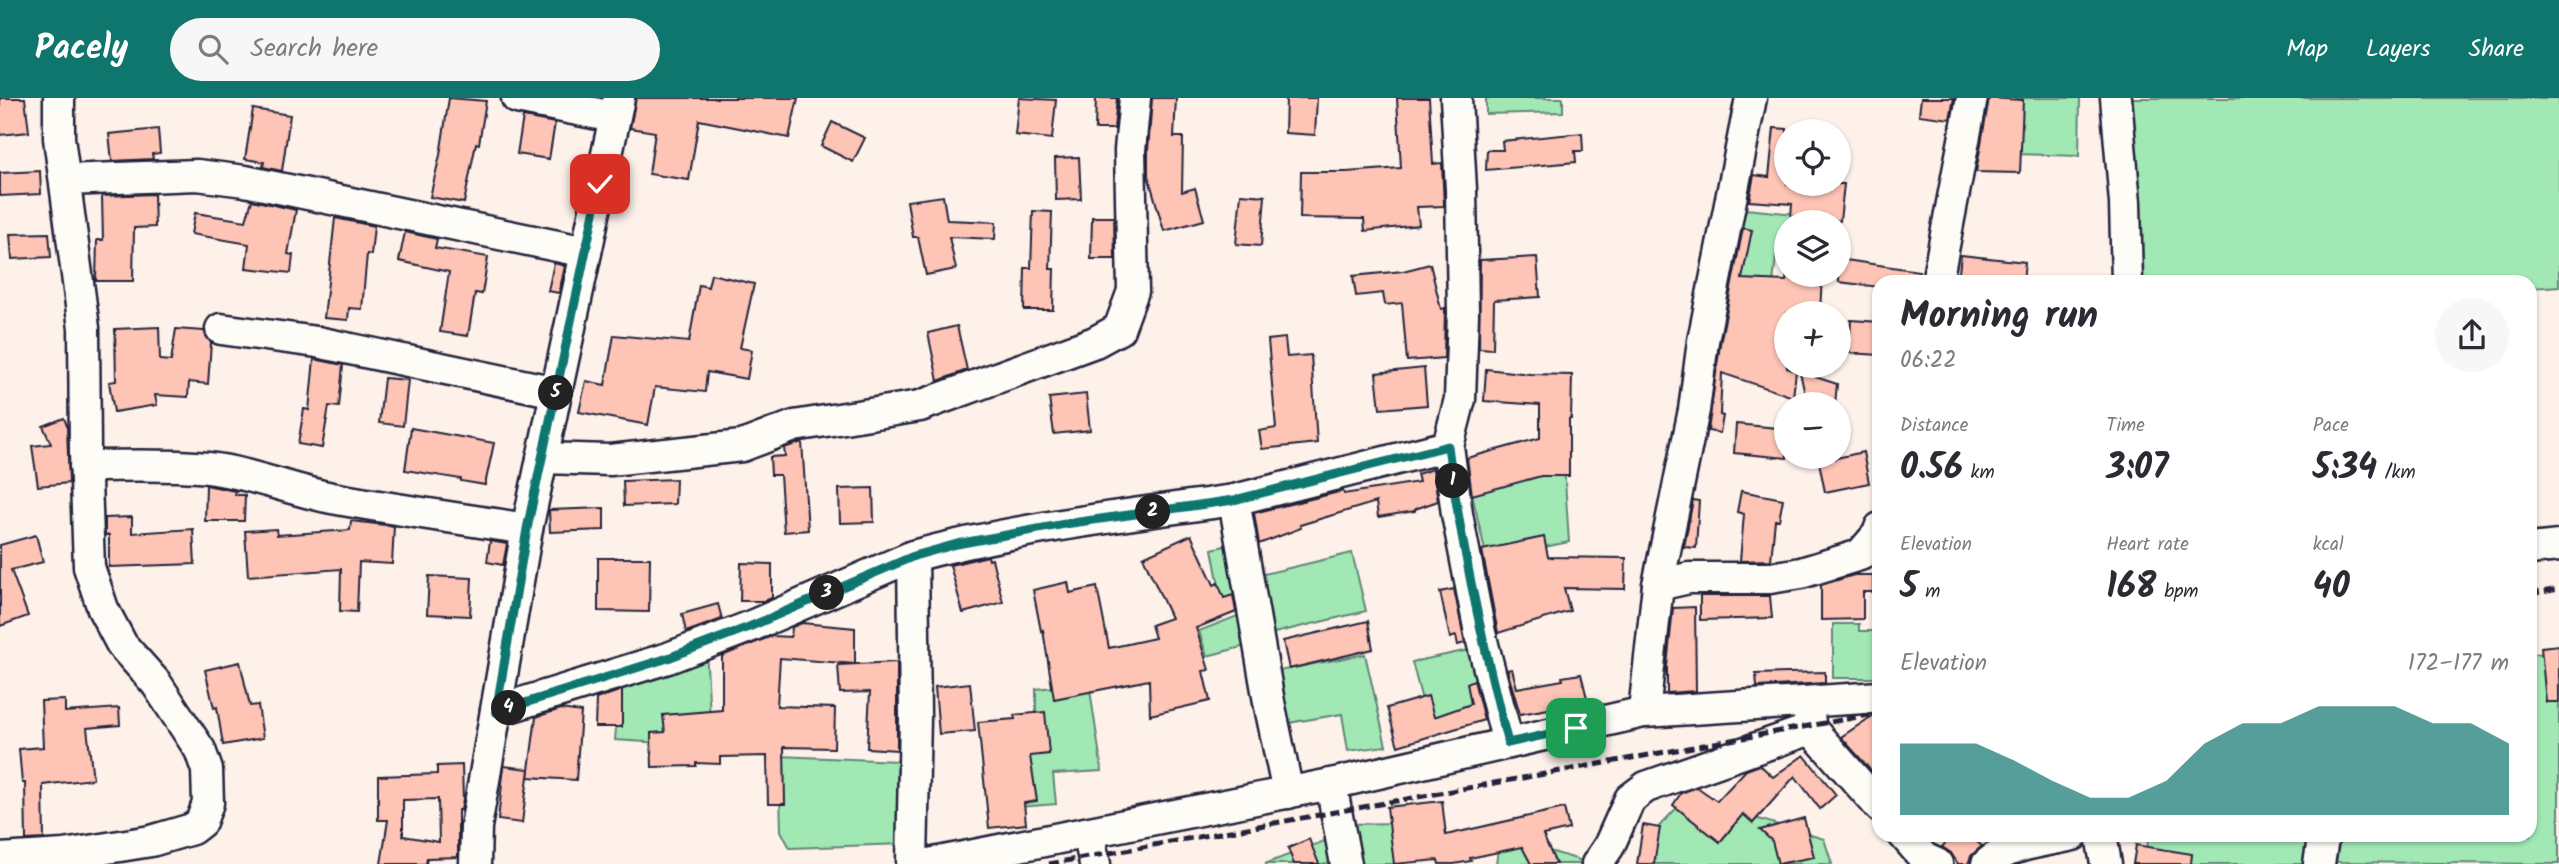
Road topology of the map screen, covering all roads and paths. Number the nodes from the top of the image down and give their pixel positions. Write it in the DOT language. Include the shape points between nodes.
graph roads {
  1 [pos="59,98"];
  2 [pos="517,98"];
  3 [pos="1135,98"];
  4 [pos="1456,98"];
  5 [pos="1751,98"];
  6 [pos="1972,98"];
  7 [pos="2116,98"];
  8 [pos="616,108"];
  9 [pos="65,180"];
  10 [pos="586,252"];
  11 [pos="1938,275"];
  12 [pos="2127,275"];
  13 [pos="221,329"];
  14 [pos="556,392"];
  15 [pos="1448,446"];
  16 [pos="542,458"];
  17 [pos="85,466"];
  18 [pos="1234,500"];
  19 [pos="527,529"];
  20 [pos="1872,541"];
  21 [pos="2559,546"];
  22 [pos="2537,548"];
  23 [pos="914,556"];
  24 [pos="1658,585"];
  25 [pos="1872,699"];
  26 [pos="496,712"];
  27 [pos="1644,712"];
  28 [pos="1809,715"];
  29 [pos="1508,743"];
  30 [pos="1331,784"];
  31 [pos="1288,793"];
  32 [pos="1872,797"];
  33 [pos="1088,833"];
  34 [pos="1910,842"];
  35 [pos="2034,842"];
  36 [pos="2102,842"];
  37 [pos="2323,842"];
  38 [pos="0,859"];
  39 [pos="475,864"];
  40 [pos="912,864"];
  41 [pos="929,864"];
  42 [pos="1095,864"];
  43 [pos="1346,864"];
  44 [pos="1597,864"];
  45 [pos="1937,864"];
  46 [pos="1987,864"];
  47 [pos="2106,864"];
  48 [pos="2319,864"];
  1 -- 9 [label="street"];
  2 -- 8 [label="street"];
  3 -- 16 [label="street" via="1130,150 1133,291 1119,329 920,406 794,426 742,446 610,460"];
  4 -- 15 [label="street" via="1464,313 1460,399"];
  5 -- 24 [label="street"];
  6 -- 11 [label="street"];
  7 -- 12 [label="street"];
  8 -- 10 [label="street"];
  9 -- 10 [label="street" via="197,176 245,181"];
  9 -- 17 [label="street" via="84,328"];
  10 -- 14 [label="street"];
  13 -- 14 [label="street" via="317,342"];
  14 -- 16 [label="street"];
  15 -- 18 [label="street"];
  15 -- 29 [label="street" via="1480,634"];
  16 -- 19 [label="street"];
  17 -- 19 [label="street" via="210,468 331,498"];
  17 -- 38 [label="street" via="89,567 103,609 122,645 156,683 200,750 207,770 208,803 201,822 192,829 151,841 64,855"];
  18 -- 23 [label="street" via="1065,524"];
  18 -- 31 [label="street"];
  19 -- 26 [label="street"];
  20 -- 24 [label="street" via="1860,555 1801,573 1770,578 1689,578"];
  21 -- 22 [label="street"];
  23 -- 26 [label="street" via="668,658"];
  23 -- 40 [label="street"];
  24 -- 27 [label="street"];
  25 -- 28 [label="street"];
  26 -- 39 [label="street" via="476,827"];
  27 -- 28 [label="street"];
  27 -- 29 [label="street"];
  28 -- 32 [label="street"];
  28 -- 44 [label="street" via="1646,787 1630,799"];
  29 -- 30 [label="street"];
  30 -- 31 [label="street"];
  30 -- 43 [label="street"];
  31 -- 33 [label="street"];
  33 -- 41 [label="street"];
  33 -- 42 [label="street"];
  34 -- 45 [label="street" via="1924,858"];
  35 -- 46 [label="street"];
  36 -- 47 [label="street"];
  37 -- 48 [label="street"];
}
